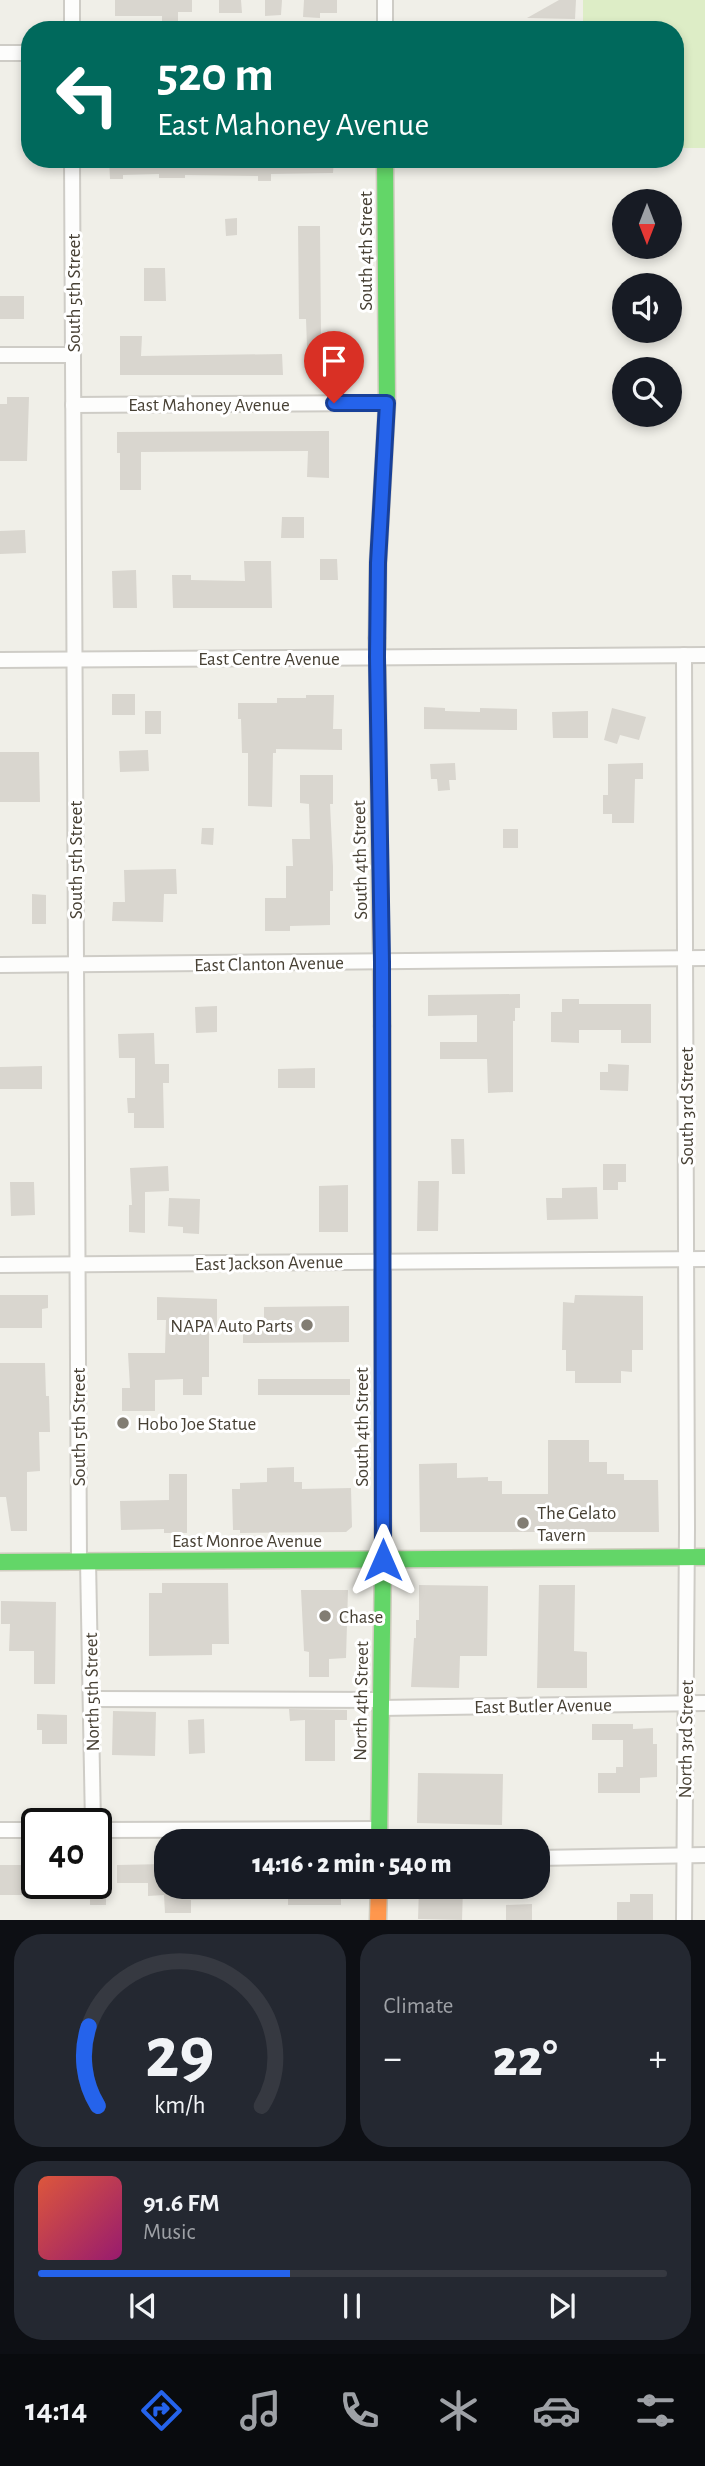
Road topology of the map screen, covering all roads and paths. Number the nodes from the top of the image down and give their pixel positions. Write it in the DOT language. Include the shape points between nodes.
graph roads {
  1 [pos="72,0"];
  2 [pos="385,0"];
  3 [pos="72,21"];
  4 [pos="385,21"];
  5 [pos="0,53"];
  6 [pos="21,53"];
  7 [pos="72,168"];
  8 [pos="385,168"];
  9 [pos="0,355"];
  10 [pos="73,355"];
  11 [pos="387,403"];
  12 [pos="73,405"];
  13 [pos="705,654"];
  14 [pos="684,655"];
  15 [pos="377,657"];
  16 [pos="0,660"];
  17 [pos="74,660"];
  18 [pos="685,958"];
  19 [pos="705,958"];
  20 [pos="382,962"];
  21 [pos="0,965"];
  22 [pos="75,965"];
  23 [pos="686,1259"];
  24 [pos="705,1259"];
  25 [pos="381,1261"];
  26 [pos="0,1265"];
  27 [pos="78,1265"];
  28 [pos="687,1558"];
  29 [pos="705,1558"];
  30 [pos="383,1560"];
  31 [pos="84,1561"];
  32 [pos="0,1562"];
  33 [pos="92,1699"];
  34 [pos="686,1703"];
  35 [pos="705,1703"];
  36 [pos="380,1704"];
  37 [pos="93,1808"];
  38 [pos="379,1829"];
  39 [pos="0,1830"];
  40 [pos="21,1830"];
  41 [pos="112,1830"];
  42 [pos="154,1831"];
  43 [pos="684,1855"];
  44 [pos="705,1855"];
  45 [pos="550,1857"];
  46 [pos="379,1899"];
  47 [pos="378,1920"];
  48 [pos="684,1920"];
  1 -- 3 [label="street"];
  2 -- 4 [label="street"];
  5 -- 6 [label="street"];
  7 -- 10 [label="street, South 5th Street"];
  8 -- 11 [label="street, South 4th Street"];
  9 -- 10 [label="street"];
  10 -- 12 [label="street, South 5th Street"];
  11 -- 12 [label="street, East Mahoney Avenue"];
  11 -- 15 [label="street, South 4th Street"];
  12 -- 17 [label="street, South 5th Street"];
  13 -- 14 [label="street, East Centre Avenue"];
  14 -- 15 [label="street, East Centre Avenue"];
  14 -- 18 [label="street, South 3rd Street"];
  15 -- 17 [label="street, East Centre Avenue"];
  15 -- 20 [label="street, South 4th Street"];
  16 -- 17 [label="street, East Centre Avenue"];
  17 -- 22 [label="street, South 5th Street"];
  18 -- 19 [label="street, East Clanton Avenue"];
  18 -- 20 [label="street, East Clanton Avenue"];
  18 -- 23 [label="street, South 3rd Street"];
  20 -- 22 [label="street, East Clanton Avenue"];
  20 -- 25 [label="street, South 4th Street"];
  21 -- 22 [label="street, East Clanton Avenue"];
  22 -- 27 [label="street, South 5th Street"];
  23 -- 24 [label="street, East Jackson Avenue"];
  23 -- 25 [label="street, East Jackson Avenue"];
  23 -- 28 [label="street, South 3rd Street"];
  25 -- 27 [label="street, East Jackson Avenue"];
  25 -- 30 [label="street, South 4th Street"];
  26 -- 27 [label="street, East Jackson Avenue"];
  27 -- 31 [label="street, South 5th Street"];
  28 -- 29 [label="street, East Monroe Avenue"];
  28 -- 30 [label="street, East Monroe Avenue"];
  28 -- 34 [label="street, North 3rd Street"];
  30 -- 31 [label="street, East Monroe Avenue"];
  30 -- 36 [label="street, North 4th Street"];
  31 -- 32 [label="street, East Monroe Avenue"];
  31 -- 33 [label="street, North 5th Street"];
  33 -- 36 [label="street, East Butler Avenue"];
  33 -- 37 [label="street, North 5th Street"];
  34 -- 35 [label="street, East Butler Avenue"];
  34 -- 36 [label="street, East Butler Avenue"];
  34 -- 43 [label="street, North 3rd Street"];
  36 -- 38 [label="street, North 4th Street"];
  39 -- 40 [label="street"];
  41 -- 42 [label="street"];
  43 -- 44 [label="street"];
  43 -- 45 [label="street"];
  43 -- 48 [label="street, North 3rd Street"];
  46 -- 47 [label="street"];
}
